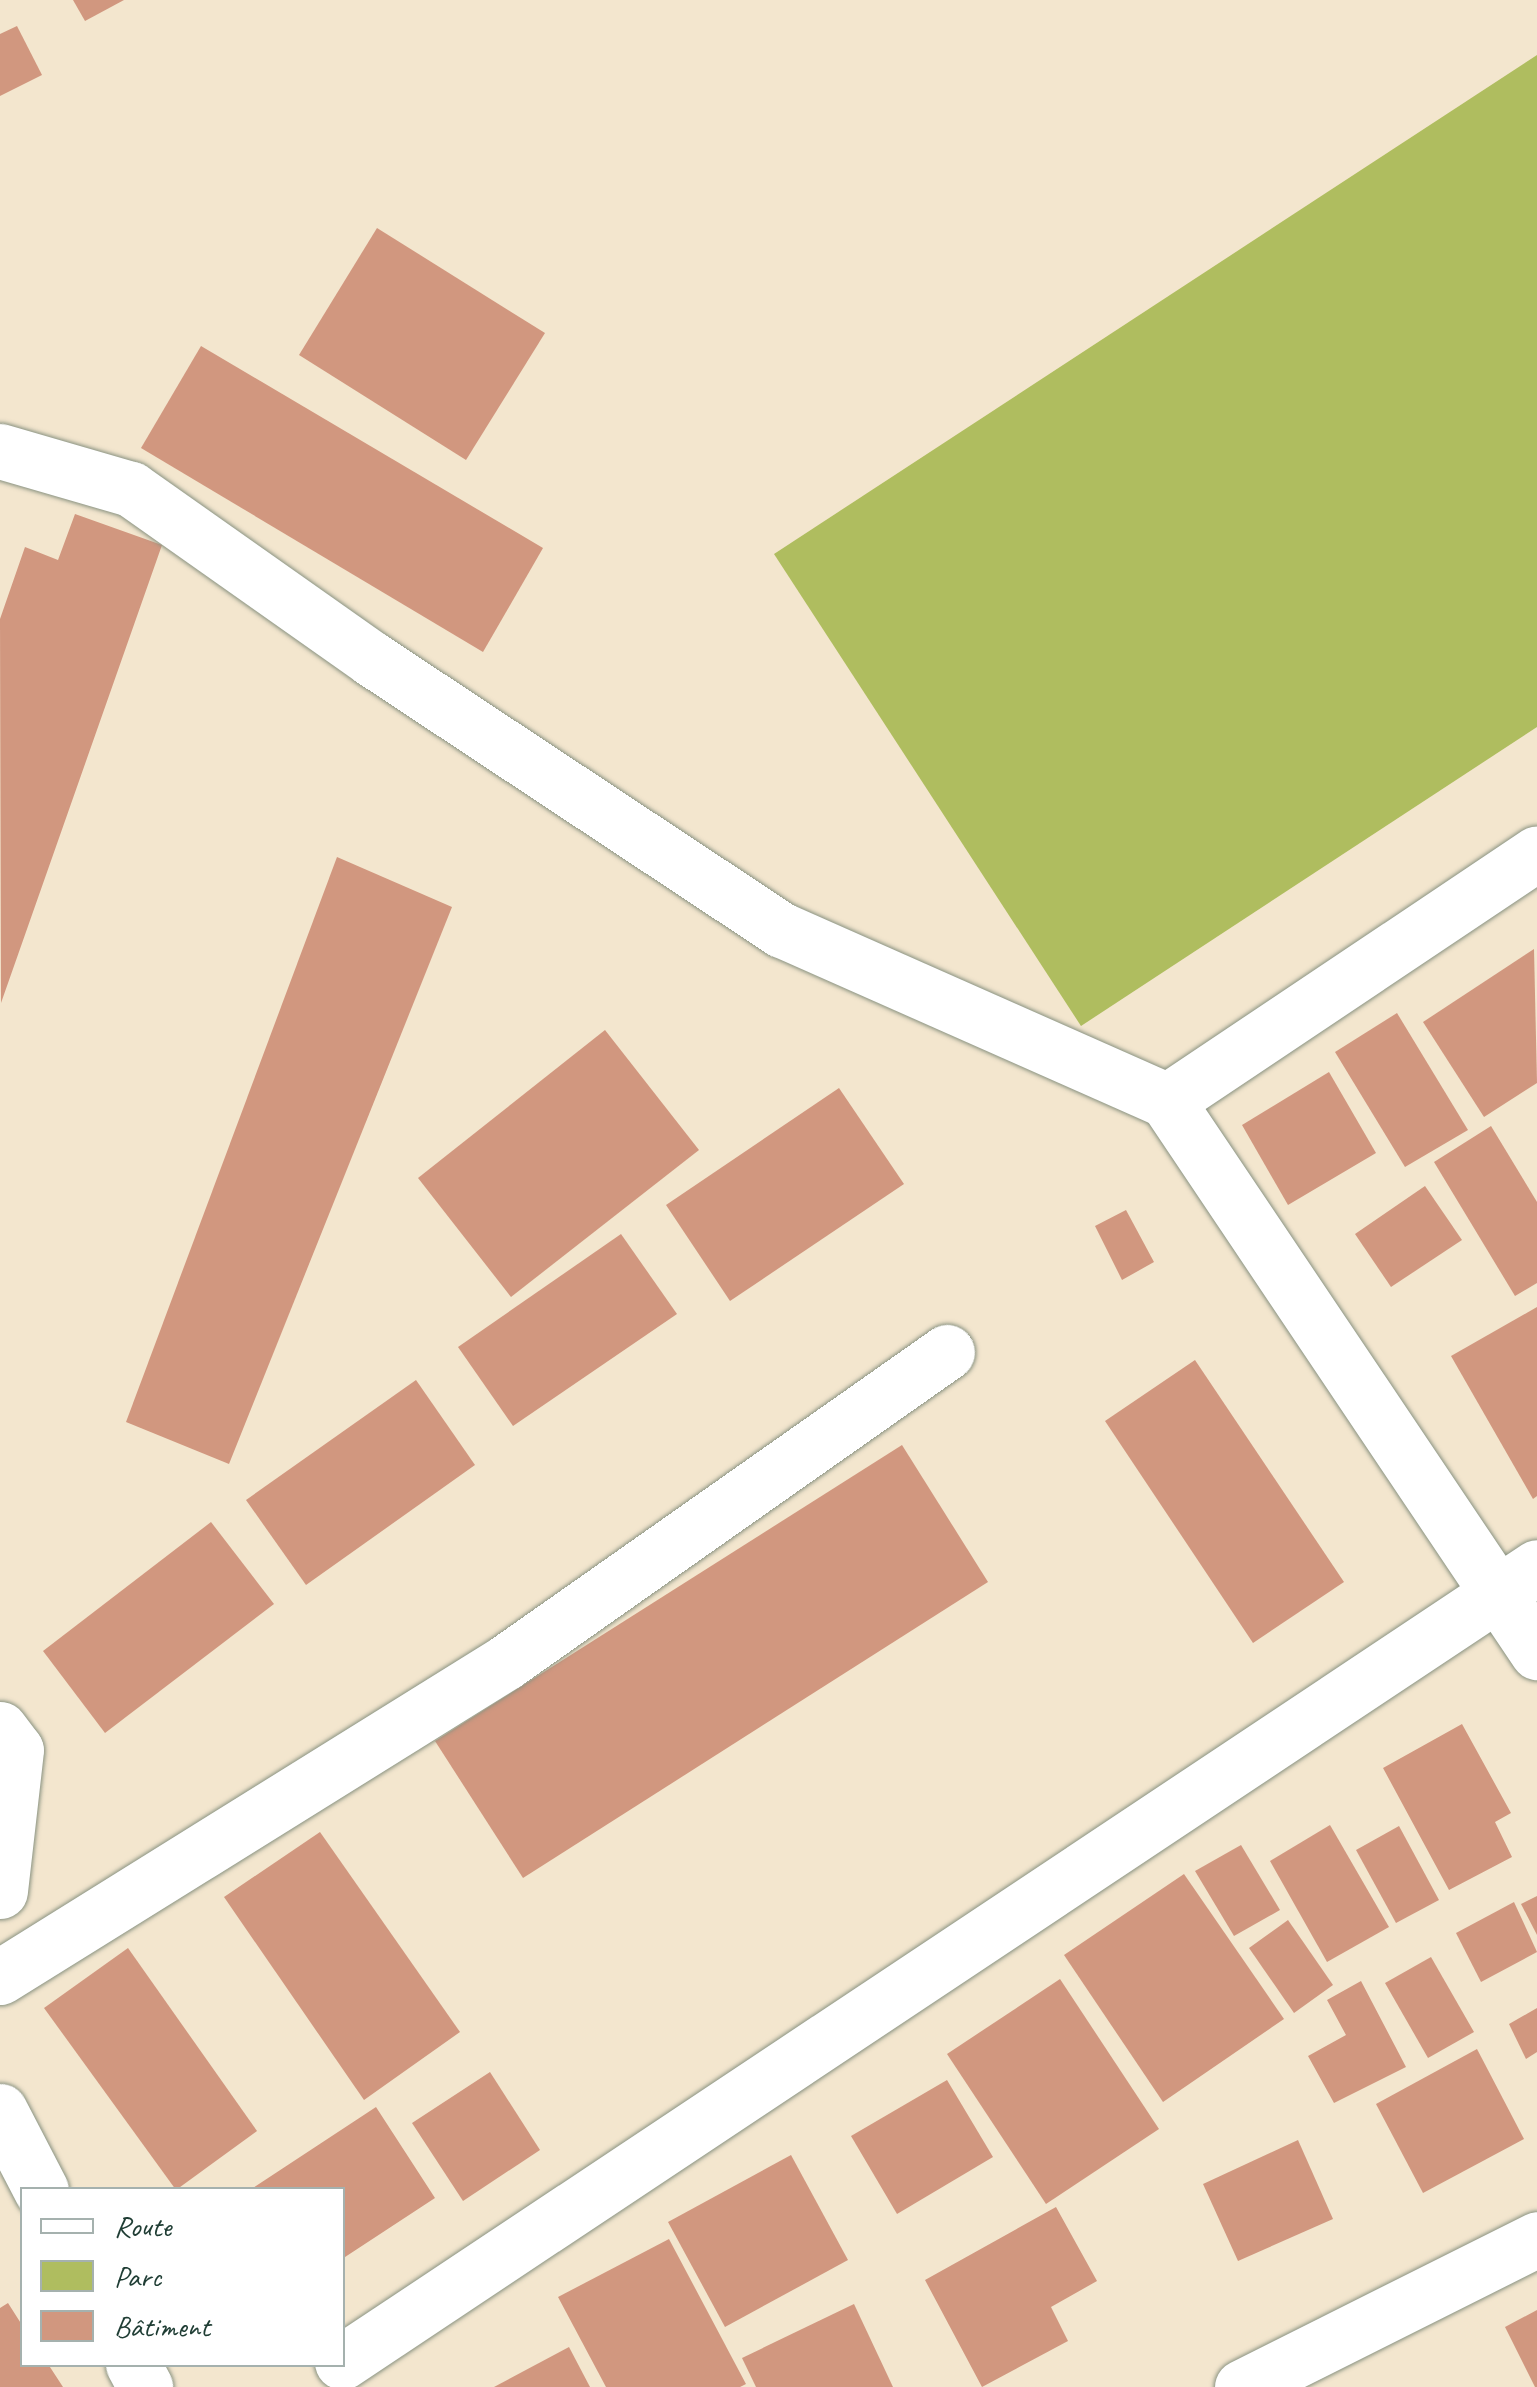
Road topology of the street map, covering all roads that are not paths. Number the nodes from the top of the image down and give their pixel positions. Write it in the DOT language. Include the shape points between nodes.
graph roads {
  1 [pos="0,451"];
  2 [pos="1537,853"];
  3 [pos="1167,1101"];
  4 [pos="947,1352"];
  5 [pos="1517,1580"];
  6 [pos="1537,1652"];
  7 [pos="0,1729"];
  8 [pos="0,1891"];
  9 [pos="0,1976"];
  10 [pos="0,2111"];
  11 [pos="39,2187"];
  12 [pos="1537,2238"];
  13 [pos="345,2360"];
  14 [pos="335,2367"];
  15 [pos="305,2387"];
  16 [pos="1242,2387"];
  1 -- 3 [label="street" via="131,490 372,660 782,930"];
  2 -- 3 [label="street"];
  3 -- 5 [label="street"];
  4 -- 9 [label="street" via="506,1662"];
  5 -- 6 [label="street"];
  5 -- 13 [label="street"];
  7 -- 8 [label="street" via="16,1750"];
  10 -- 11 [label="street"];
  12 -- 16 [label="street"];
  14 -- 15 [label="street"];
}
